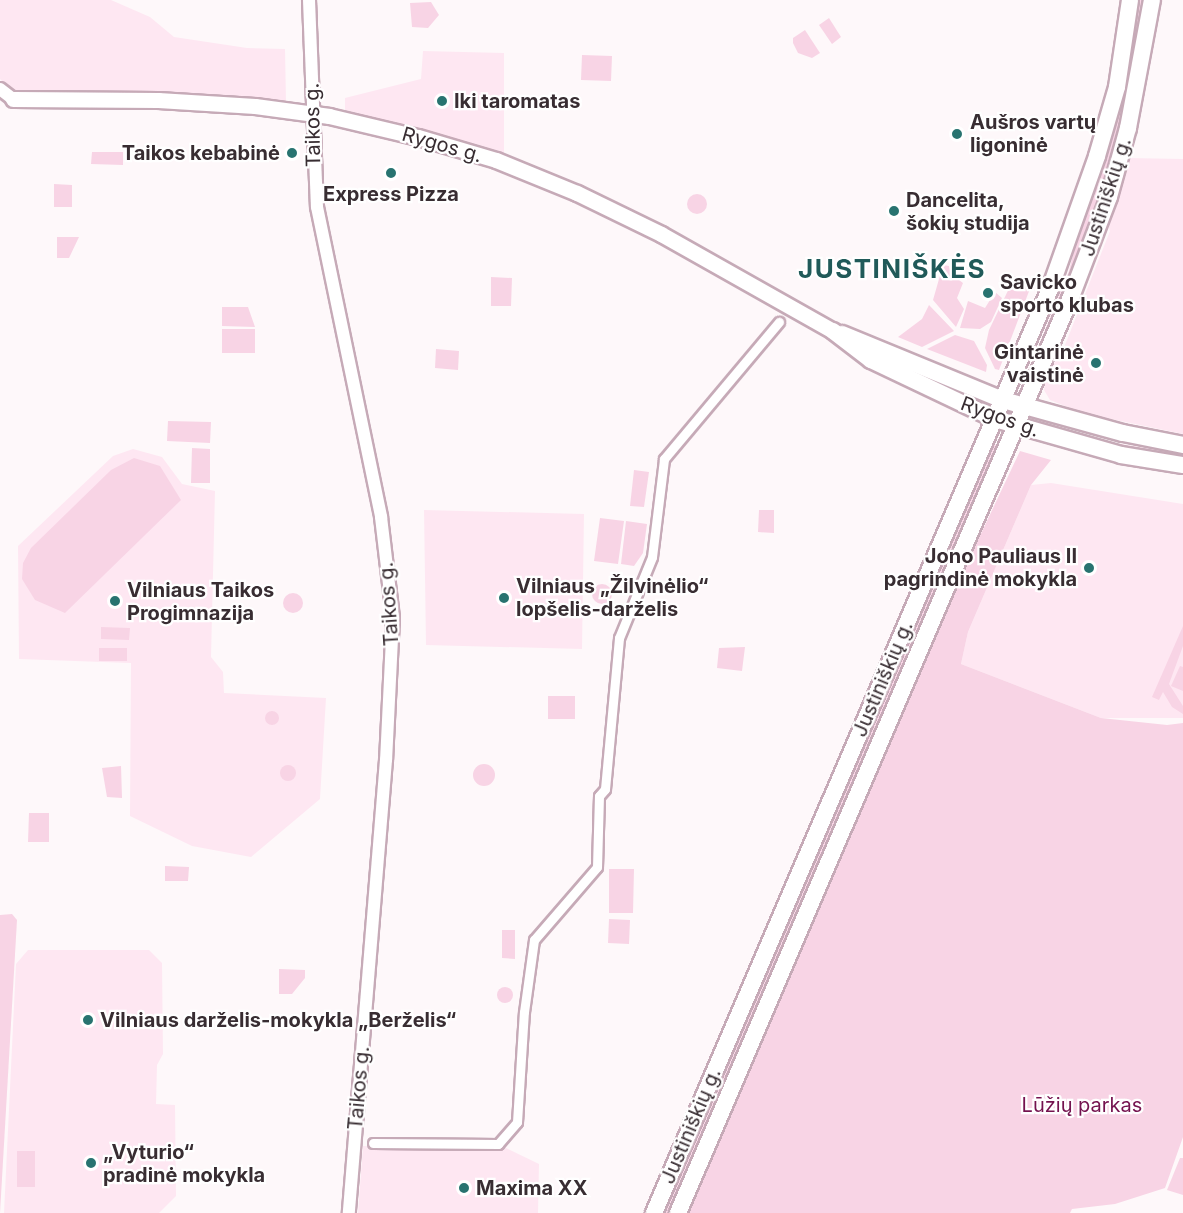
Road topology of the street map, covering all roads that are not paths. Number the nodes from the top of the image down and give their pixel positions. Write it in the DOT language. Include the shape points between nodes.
graph roads {
  1 [pos="309,0"];
  2 [pos="1130,0"];
  3 [pos="1152,0"];
  4 [pos="0,89"];
  5 [pos="13,99"];
  6 [pos="313,114"];
  7 [pos="779,322"];
  8 [pos="833,331"];
  9 [pos="1003,400"];
  10 [pos="1024,407"];
  11 [pos="995,419"];
  12 [pos="1016,426"];
  13 [pos="1183,445"];
  14 [pos="1183,465"];
  15 [pos="373,1143"];
  16 [pos="349,1213"];
  17 [pos="654,1213"];
  18 [pos="678,1213"];
  1 -- 6 [label="street, Taikos g."];
  2 -- 9 [label="main road, Justiniškių g." via="1116,87 1098,156 1050,289"];
  3 -- 10 [label="main road, Justiniškių g." via="1137,89 1109,197"];
  4 -- 5 [label="street"];
  5 -- 6 [label="street, Rygos g." via="207,102"];
  6 -- 8 [label="street, Rygos g." via="418,136 551,182 661,234"];
  6 -- 16 [label="street, Taikos g." via="317,207 381,517 393,618 388,740"];
  7 -- 15 [label="street" via="664,459 652,557 618,638 605,789 599,796 597,867 534,940 524,1012 517,1122 498,1144"];
  8 -- 9 [label="main road, Rygos g."];
  8 -- 11 [label="main road, Rygos g." via="871,360"];
  9 -- 10 [label="main road, Rygos g."];
  9 -- 11 [label="main road, Justiniškių g."];
  10 -- 12 [label="main road, Justiniškių g."];
  10 -- 13 [label="main road, Rygos g."];
  11 -- 12 [label="main road, Rygos g."];
  11 -- 17 [label="main road, Justiniškių g."];
  12 -- 14 [label="main road, Rygos g." via="1121,454"];
  12 -- 18 [label="main road, Justiniškių g."];
}
